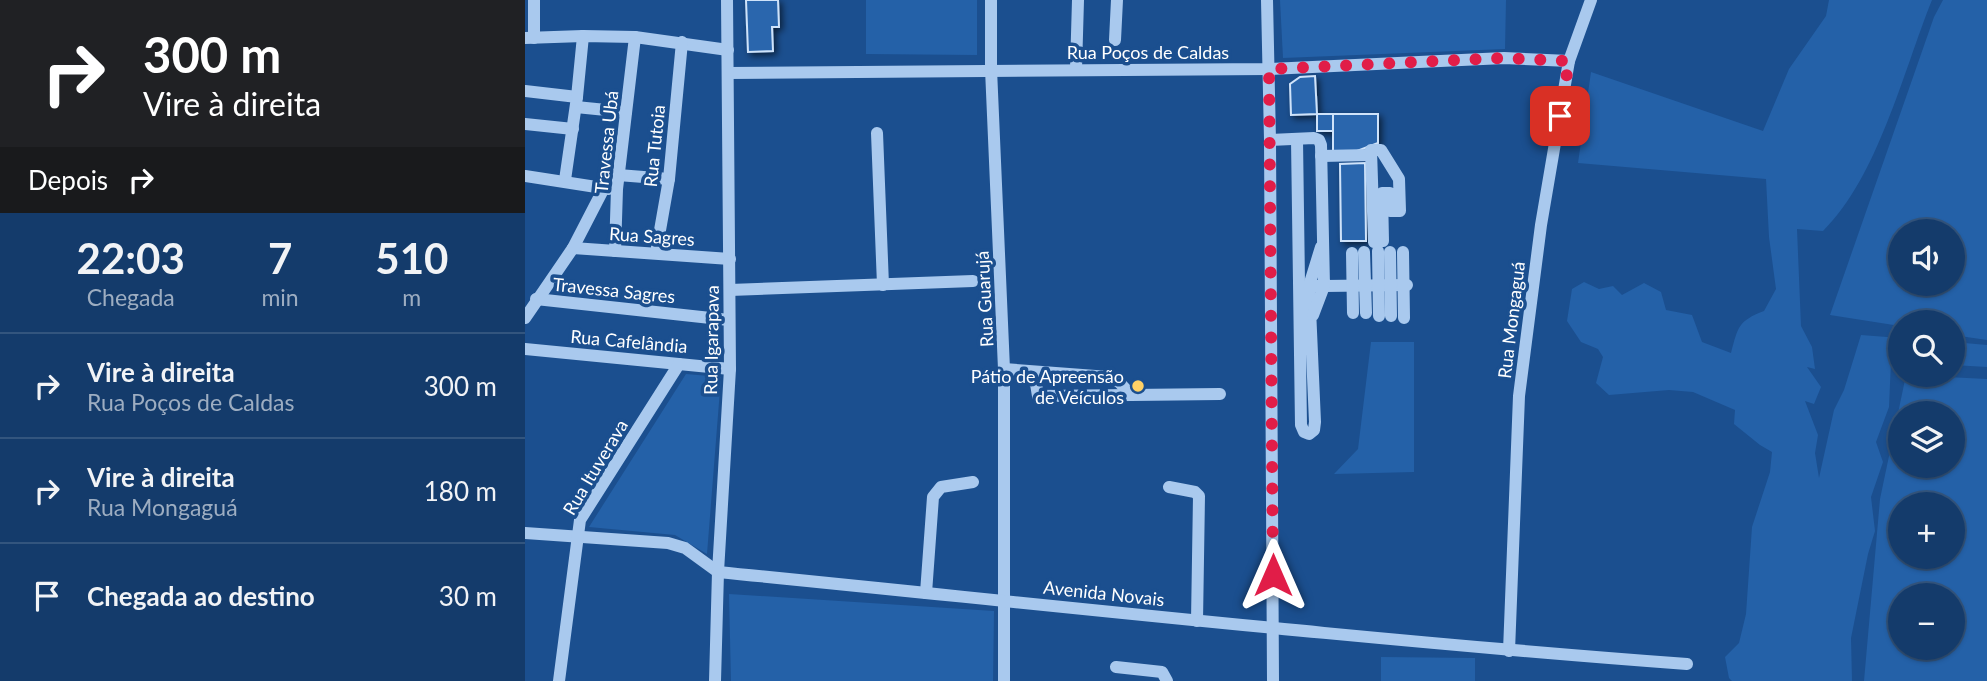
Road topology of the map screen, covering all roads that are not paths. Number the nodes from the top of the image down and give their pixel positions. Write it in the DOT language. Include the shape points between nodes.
graph roads {
  1 [pos="534,0"];
  2 [pos="727,0"];
  3 [pos="991,0"];
  4 [pos="1078,0"];
  5 [pos="1117,0"];
  6 [pos="1267,0"];
  7 [pos="1591,0"];
  8 [pos="583,36"];
  9 [pos="635,37"];
  10 [pos="530,38"];
  11 [pos="1115,40"];
  12 [pos="683,42"];
  13 [pos="728,50"];
  14 [pos="1569,61"];
  15 [pos="991,69"];
  16 [pos="1076,69"];
  17 [pos="1269,69"];
  18 [pos="728,73"];
  19 [pos="525,91"];
  20 [pos="577,102"];
  21 [pos="626,112"];
  22 [pos="525,124"];
  23 [pos="573,129"];
  24 [pos="877,133"];
  25 [pos="1270,140"];
  26 [pos="1297,140"];
  27 [pos="1371,155"];
  28 [pos="1321,156"];
  29 [pos="618,175"];
  30 [pos="525,176"];
  31 [pos="669,179"];
  32 [pos="565,180"];
  33 [pos="610,189"];
  34 [pos="1324,238"];
  35 [pos="573,248"];
  36 [pos="615,251"];
  37 [pos="656,253"];
  38 [pos="1358,253"];
  39 [pos="730,259"];
  40 [pos="973,281"];
  41 [pos="883,285"];
  42 [pos="1383,285"];
  43 [pos="1309,286"];
  44 [pos="1324,286"];
  45 [pos="730,290"];
  46 [pos="536,299"];
  47 [pos="1379,315"];
  48 [pos="525,318"];
  49 [pos="730,320"];
  50 [pos="1311,321"];
  51 [pos="525,349"];
  52 [pos="679,363"];
  53 [pos="730,369"];
  54 [pos="1005,369"];
  55 [pos="1023,371"];
  56 [pos="1131,394"];
  57 [pos="1220,394"];
  58 [pos="973,482"];
  59 [pos="1169,487"];
  60 [pos="525,533"];
  61 [pos="576,537"];
  62 [pos="718,572"];
  63 [pos="926,593"];
  64 [pos="1003,600"];
  65 [pos="1198,621"];
  66 [pos="1273,629"];
  67 [pos="1509,651"];
  68 [pos="1687,664"];
  69 [pos="1116,667"];
  70 [pos="559,681"];
  71 [pos="715,681"];
  72 [pos="1004,681"];
  73 [pos="1167,681"];
  74 [pos="1273,681"];
  1 -- 10 [label="street"];
  2 -- 13 [label="street, Rua Igarapava"];
  3 -- 15 [label="street, Rua Guarujá"];
  4 -- 16 [label="street"];
  5 -- 11 [label="street"];
  6 -- 17 [label="street"];
  7 -- 14 [label="street, Rua Mongaguá"];
  8 -- 9 [label="street"];
  8 -- 10 [label="street"];
  8 -- 20 [label="street"];
  9 -- 12 [label="street"];
  9 -- 21 [label="street, Travessa Ubá"];
  12 -- 13 [label="street"];
  12 -- 31 [label="street, Rua Tutoia"];
  13 -- 18 [label="street, Rua Igarapava"];
  14 -- 17 [label="street, Rua Poços de Caldas" via="1504,58"];
  14 -- 67 [label="street, Rua Mongaguá" via="1519,396"];
  15 -- 16 [label="street, Rua Poços de Caldas"];
  15 -- 18 [label="street, Rua Poços de Caldas"];
  15 -- 54 [label="street, Rua Guarujá"];
  16 -- 17 [label="street, Rua Poços de Caldas"];
  17 -- 25 [label="street"];
  18 -- 39 [label="street, Rua Igarapava"];
  19 -- 20 [label="street"];
  20 -- 21 [label="street"];
  20 -- 23 [label="street"];
  21 -- 29 [label="street, Travessa Ubá"];
  22 -- 23 [label="street"];
  23 -- 32 [label="street"];
  24 -- 41 [label="street"];
  25 -- 26 [label="street"];
  25 -- 66 [label="street"];
  26 -- 28 [label="street" via="1319,140"];
  26 -- 50 [label="street" via="1301,425 1309,434 1315,422"];
  27 -- 27 [label="street" via="1374,242 1383,241 1382,193 1390,193 1390,211 1400,211 1399,179 1381,150 1371,150"];
  27 -- 28 [label="street"];
  28 -- 34 [label="street"];
  29 -- 31 [label="street"];
  29 -- 33 [label="street, Travessa Ubá"];
  30 -- 32 [label="street"];
  31 -- 37 [label="street, Rua Tutoia"];
  32 -- 33 [label="street"];
  33 -- 35 [label="street"];
  33 -- 36 [label="street, Travessa Ubá"];
  34 -- 43 [label="street"];
  34 -- 44 [label="street"];
  35 -- 36 [label="street, Rua Sagres"];
  35 -- 46 [label="street"];
  36 -- 37 [label="street, Rua Sagres"];
  37 -- 39 [label="street, Rua Sagres"];
  38 -- 42 [label="street"];
  39 -- 45 [label="street, Rua Igarapava"];
  40 -- 41 [label="street"];
  41 -- 45 [label="street"];
  42 -- 42 [label="street" via="1391,252"];
  42 -- 44 [label="street"];
  42 -- 47 [label="street"];
  42 -- 47 [label="street"];
  42 -- 47 [label="street"];
  43 -- 44 [label="street"];
  43 -- 50 [label="street"];
  44 -- 50 [label="street"];
  45 -- 49 [label="street, Rua Igarapava"];
  46 -- 48 [label="street"];
  46 -- 49 [label="street, Travessa Sagres"];
  49 -- 53 [label="street, Rua Igarapava"];
  51 -- 52 [label="street, Rua Cafelândia"];
  52 -- 53 [label="street, Rua Cafelândia"];
  52 -- 61 [label="street, Rua Ituverava" via="580,520"];
  53 -- 62 [label="street, Rua Igarapava"];
  54 -- 55 [label="street"];
  54 -- 64 [label="street, Rua Guarujá"];
  55 -- 56 [label="street" via="1109,377"];
  55 -- 56 [label="street" via="1035,384 1038,396"];
  56 -- 57 [label="street"];
  58 -- 63 [label="street" via="941,487 933,497"];
  59 -- 65 [label="street" via="1199,496"];
  60 -- 61 [label="street"];
  61 -- 62 [label="street" via="669,543 685,548"];
  61 -- 70 [label="street, Rua Ituverava"];
  62 -- 63 [label="street, Avenida Novais"];
  62 -- 71 [label="street, Rua Igarapava"];
  63 -- 64 [label="street, Avenida Novais"];
  64 -- 65 [label="street, Avenida Novais"];
  64 -- 72 [label="street, Rua Guarujá"];
  65 -- 66 [label="street, Avenida Novais"];
  66 -- 67 [label="street, Avenida Novais"];
  66 -- 74 [label="street"];
  67 -- 68 [label="street, Avenida Novais"];
  69 -- 73 [label="street" via="1163,672"];
}
